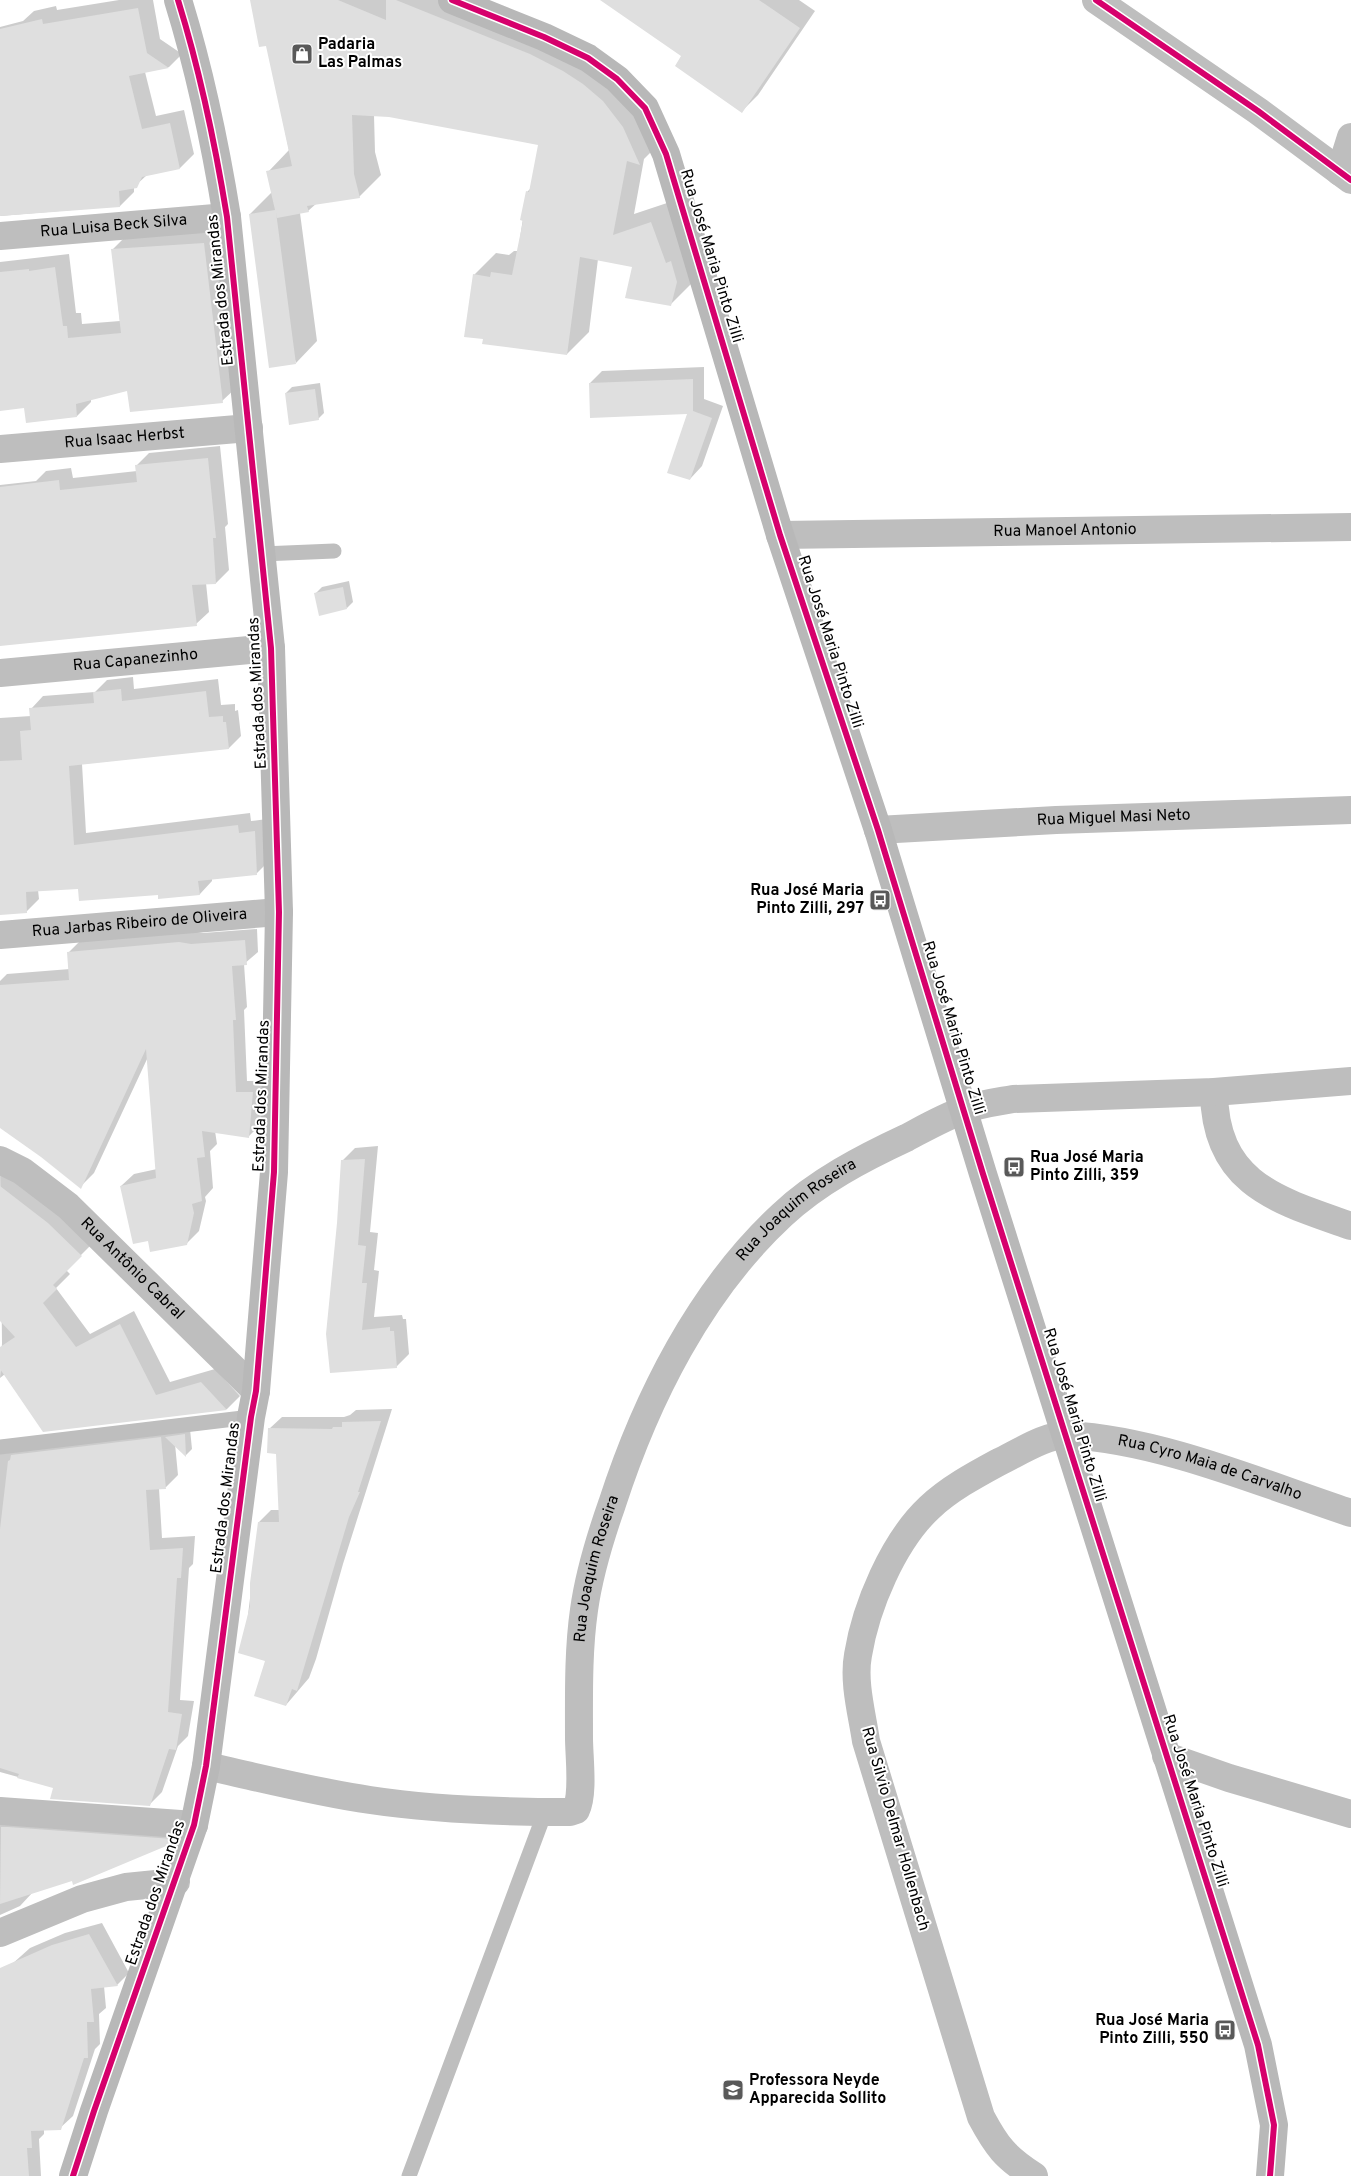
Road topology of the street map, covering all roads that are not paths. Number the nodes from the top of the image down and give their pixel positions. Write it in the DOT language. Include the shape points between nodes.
graph roads {
  1 [pos="178,0"];
  2 [pos="452,0"];
  3 [pos="1096,0"];
  4 [pos="1125,8"];
  5 [pos="1351,137"];
  6 [pos="1345,176"];
  7 [pos="227,216"];
  8 [pos="0,236"];
  9 [pos="249,428"];
  10 [pos="0,449"];
  11 [pos="1351,527"];
  12 [pos="780,536"];
  13 [pos="334,551"];
  14 [pos="262,554"];
  15 [pos="271,648"];
  16 [pos="0,674"];
  17 [pos="1351,810"];
  18 [pos="878,830"];
  19 [pos="279,912"];
  20 [pos="0,935"];
  21 [pos="1351,1081"];
  22 [pos="1214,1092"];
  23 [pos="963,1110"];
  24 [pos="0,1160"];
  25 [pos="1351,1226"];
  26 [pos="253,1404"];
  27 [pos="1066,1435"];
  28 [pos="0,1447"];
  29 [pos="1351,1514"];
  30 [pos="1166,1756"];
  31 [pos="206,1766"];
  32 [pos="0,1811"];
  33 [pos="545,1812"];
  34 [pos="1351,1814"];
  35 [pos="194,1825"];
  36 [pos="176,1882"];
  37 [pos="0,1933"];
  38 [pos="73,2176"];
  39 [pos="409,2176"];
  40 [pos="1034,2176"];
  41 [pos="1270,2176"];
  1 -- 7 [label="street, Estrada dos Mirandas" via="216,146"];
  2 -- 12 [label="street, Rua José Maria Pinto Zilli" via="588,58 617,79 644,108 666,154"];
  3 -- 4 [label="street"];
  4 -- 6 [label="street"];
  5 -- 6 [label="street"];
  7 -- 8 [label="street, Rua Luisa Beck Silva"];
  7 -- 9 [label="street, Estrada dos Mirandas"];
  9 -- 10 [label="street, Rua Isaac Herbst"];
  9 -- 14 [label="street, Estrada dos Mirandas"];
  11 -- 12 [label="street, Rua Manoel Antonio"];
  12 -- 18 [label="street, Rua José Maria Pinto Zilli"];
  13 -- 14 [label="lane"];
  14 -- 15 [label="street, Estrada dos Mirandas"];
  15 -- 16 [label="street, Rua Capanezinho"];
  15 -- 19 [label="street, Estrada dos Mirandas"];
  17 -- 18 [label="street, Rua Miguel Masi Neto"];
  18 -- 23 [label="street, Rua José Maria Pinto Zilli"];
  19 -- 20 [label="street, Rua Jarbas Ribeiro de Oliveira"];
  19 -- 26 [label="street, Estrada dos Mirandas" via="274,1172"];
  21 -- 22 [label="street"];
  22 -- 23 [label="street" via="1013,1099"];
  22 -- 25 [label="street" via="1214,1114 1231,1160 1263,1191"];
  23 -- 27 [label="street, Rua José Maria Pinto Zilli"];
  23 -- 33 [label="street, Rua Joaquim Roseira" via="829,1180 782,1214 739,1261 697,1320 656,1390 623,1470 597,1549 584,1610 577,1808 570,1812"];
  24 -- 26 [label="street, Rua Antônio Cabral" via="22,1171 68,1206"];
  26 -- 28 [label="lane"];
  26 -- 31 [label="street, Estrada dos Mirandas"];
  27 -- 29 [label="street, Rua Cyro Maia de Carvalho" via="1156,1449"];
  27 -- 30 [label="street, Rua José Maria Pinto Zilli"];
  27 -- 40 [label="street, Rua Silvio Delmar Hollenbach" via="1035,1444 976,1475 930,1507 890,1561 870,1607 857,1656 866,1741 981,2117 996,2144 1011,2161"];
  30 -- 34 [label="street"];
  30 -- 41 [label="street, Rua José Maria Pinto Zilli" via="1258,2045 1274,2124"];
  31 -- 33 [label="street, Rua Joaquim Roseira" via="372,1800"];
  31 -- 35 [label="street, Estrada dos Mirandas"];
  32 -- 35 [label="street"];
  33 -- 39 [label="lane"];
  35 -- 36 [label="street, Estrada dos Mirandas"];
  36 -- 37 [label="street" via="126,1887 82,1899"];
  36 -- 38 [label="street, Estrada dos Mirandas"];
}
